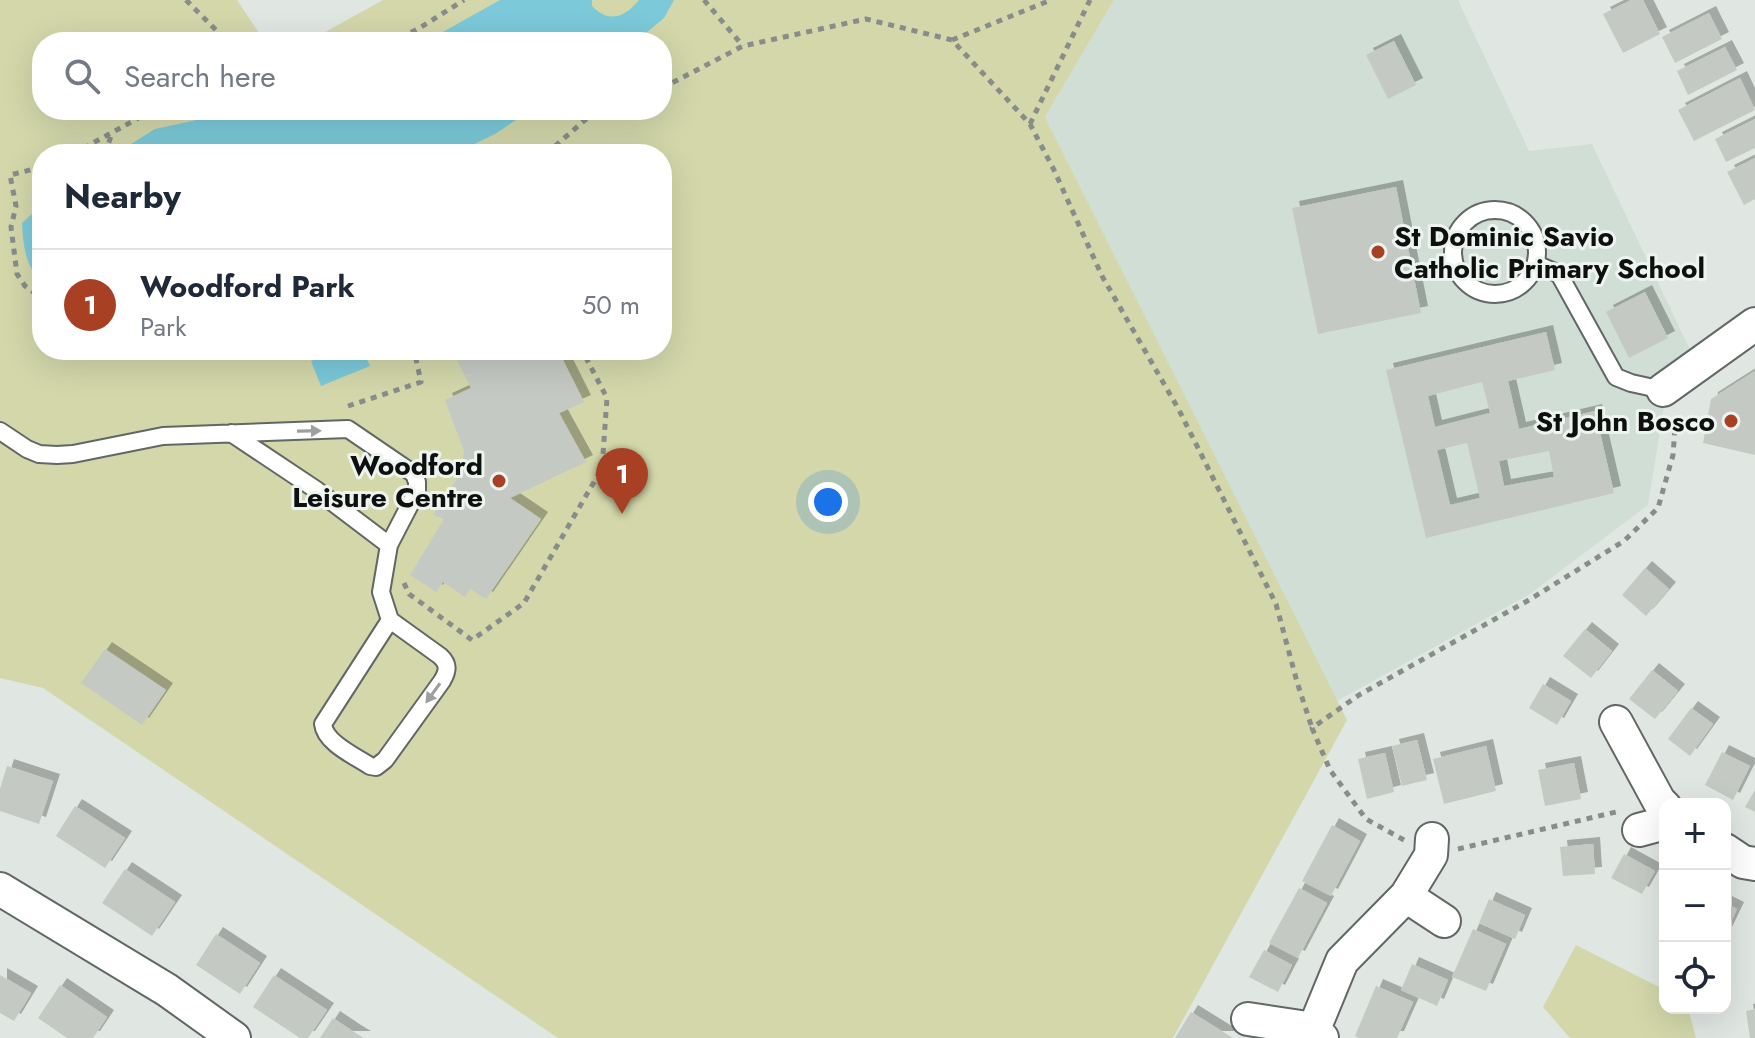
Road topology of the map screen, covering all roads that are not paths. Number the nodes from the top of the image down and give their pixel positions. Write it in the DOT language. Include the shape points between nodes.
graph roads {
  1 [pos="1536,264"];
  2 [pos="1755,324"];
  3 [pos="1671,384"];
  4 [pos="0,431"];
  5 [pos="231,433"];
  6 [pos="389,545"];
  7 [pos="390,620"];
  8 [pos="1616,722"];
  9 [pos="1657,815"];
  10 [pos="1431,847"];
  11 [pos="1731,854"];
  12 [pos="1755,864"];
  13 [pos="0,889"];
  14 [pos="1406,896"];
  15 [pos="1444,921"];
  16 [pos="1248,1019"];
  17 [pos="1318,1034"];
  18 [pos="234,1038"];
  1 -- 1 [label="lane" via="1535,237 1517,216 1490,210 1465,222 1457,233 1453,261 1467,285 1479,292 1493,295 1520,287"];
  1 -- 3 [label="lane" via="1559,274 1616,377 1631,383"];
  2 -- 3 [label="street"];
  4 -- 5 [label="lane" via="27,449 57,455 163,436"];
  5 -- 6 [label="lane"];
  5 -- 6 [label="lane, one-way" via="348,429 414,474 417,491"];
  6 -- 7 [label="lane" via="381,592"];
  7 -- 7 [label="lane, one-way" via="445,660 447,673 376,767 328,739 323,724"];
  8 -- 9 [label="street"];
  10 -- 14 [label="street"];
  11 -- 12 [label="street"];
  13 -- 18 [label="street" via="167,990"];
  14 -- 15 [label="street"];
  14 -- 17 [label="street" via="1342,961"];
  16 -- 17 [label="street"];
}
